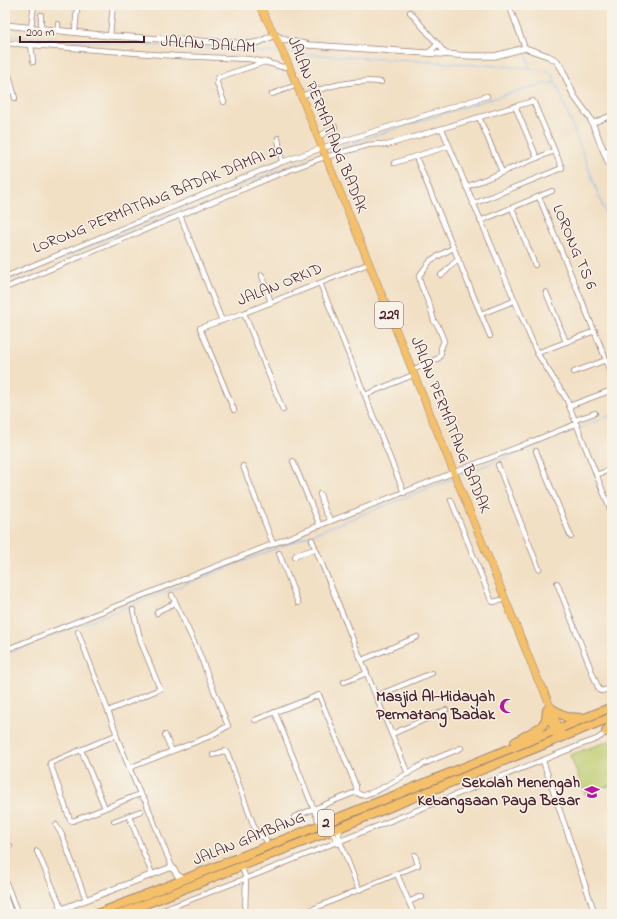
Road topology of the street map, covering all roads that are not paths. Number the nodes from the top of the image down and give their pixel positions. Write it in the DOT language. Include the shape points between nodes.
graph roads {
  1 [pos="34,5"];
  2 [pos="113,5"];
  3 [pos="259,5"];
  4 [pos="509,5"];
  5 [pos="77,9"];
  6 [pos="410,12"];
  7 [pos="41,16"];
  8 [pos="5,25"];
  9 [pos="31,27"];
  10 [pos="41,28"];
  11 [pos="76,31"];
  12 [pos="275,35"];
  13 [pos="110,36"];
  14 [pos="5,43"];
  15 [pos="437,43"];
  16 [pos="30,44"];
  17 [pos="525,48"];
  18 [pos="5,52"];
  19 [pos="428,53"];
  20 [pos="446,54"];
  21 [pos="33,62"];
  22 [pos="265,62"];
  23 [pos="288,64"];
  24 [pos="381,82"];
  25 [pos="297,85"];
  26 [pos="272,94"];
  27 [pos="302,96"];
  28 [pos="487,96"];
  29 [pos="15,98"];
  30 [pos="224,102"];
  31 [pos="515,106"];
  32 [pos="612,115"];
  33 [pos="479,117"];
  34 [pos="593,123"];
  35 [pos="334,127"];
  36 [pos="442,128"];
  37 [pos="318,137"];
  38 [pos="278,138"];
  39 [pos="449,146"];
  40 [pos="322,148"];
  41 [pos="612,148"];
  42 [pos="554,151"];
  43 [pos="604,152"];
  44 [pos="326,157"];
  45 [pos="416,157"];
  46 [pos="537,158"];
  47 [pos="282,162"];
  48 [pos="394,163"];
  49 [pos="612,171"];
  50 [pos="502,172"];
  51 [pos="466,187"];
  52 [pos="552,191"];
  53 [pos="539,197"];
  54 [pos="473,204"];
  55 [pos="512,208"];
  56 [pos="180,215"];
  57 [pos="480,221"];
  58 [pos="453,248"];
  59 [pos="458,260"];
  60 [pos="368,264"];
  61 [pos="535,265"];
  62 [pos="262,275"];
  63 [pos="441,275"];
  64 [pos="5,277"];
  65 [pos="320,283"];
  66 [pos="5,288"];
  67 [pos="546,292"];
  68 [pos="514,301"];
  69 [pos="271,302"];
  70 [pos="244,313"];
  71 [pos="481,314"];
  72 [pos="222,321"];
  73 [pos="595,331"];
  74 [pos="490,336"];
  75 [pos="566,342"];
  76 [pos="537,354"];
  77 [pos="606,360"];
  78 [pos="574,372"];
  79 [pos="413,373"];
  80 [pos="612,374"];
  81 [pos="612,390"];
  82 [pos="365,395"];
  83 [pos="569,406"];
  84 [pos="234,410"];
  85 [pos="283,410"];
  86 [pos="595,413"];
  87 [pos="576,423"];
  88 [pos="536,451"];
  89 [pos="293,460"];
  90 [pos="498,465"];
  91 [pos="243,466"];
  92 [pos="612,469"];
  93 [pos="454,472"];
  94 [pos="596,475"];
  95 [pos="404,493"];
  96 [pos="320,494"];
  97 [pos="451,500"];
  98 [pos="612,514"];
  99 [pos="331,522"];
  100 [pos="320,526"];
  101 [pos="571,537"];
  102 [pos="312,540"];
  103 [pos="273,544"];
  104 [pos="315,549"];
  105 [pos="279,553"];
  106 [pos="295,557"];
  107 [pos="539,570"];
  108 [pos="557,583"];
  109 [pos="172,595"];
  110 [pos="506,599"];
  111 [pos="175,603"];
  112 [pos="298,603"];
  113 [pos="133,610"];
  114 [pos="157,613"];
  115 [pos="78,632"];
  116 [pos="417,637"];
  117 [pos="5,650"];
  118 [pos="362,660"];
  119 [pos="366,673"];
  120 [pos="432,673"];
  121 [pos="344,682"];
  122 [pos="612,688"];
  123 [pos="376,696"];
  124 [pos="612,708"];
  125 [pos="549,709"];
  126 [pos="446,710"];
  127 [pos="108,711"];
  128 [pos="275,712"];
  129 [pos="612,717"];
  130 [pos="585,718"];
  131 [pos="255,720"];
  132 [pos="612,722"];
  133 [pos="557,729"];
  134 [pos="609,730"];
  135 [pos="165,734"];
  136 [pos="392,734"];
  137 [pos="116,735"];
  138 [pos="560,738"];
  139 [pos="461,748"];
  140 [pos="81,750"];
  141 [pos="172,751"];
  142 [pos="213,755"];
  143 [pos="483,760"];
  144 [pos="543,761"];
  145 [pos="129,768"];
  146 [pos="408,774"];
  147 [pos="375,791"];
  148 [pos="356,792"];
  149 [pos="140,794"];
  150 [pos="379,802"];
  151 [pos="105,808"];
  152 [pos="314,809"];
  153 [pos="141,811"];
  154 [pos="129,816"];
  155 [pos="294,817"];
  156 [pos="114,821"];
  157 [pos="56,825"];
  158 [pos="320,825"];
  159 [pos="341,827"];
  160 [pos="328,832"];
  161 [pos="339,841"];
  162 [pos="10,846"];
  163 [pos="269,846"];
  164 [pos="5,848"];
  165 [pos="37,851"];
  166 [pos="415,855"];
  167 [pos="242,866"];
  168 [pos="173,870"];
  169 [pos="152,874"];
  170 [pos="397,874"];
  171 [pos="246,878"];
  172 [pos="5,880"];
  173 [pos="185,880"];
  174 [pos="171,885"];
  175 [pos="359,890"];
  176 [pos="422,897"];
  177 [pos="5,898"];
  178 [pos="86,900"];
  179 [pos="409,902"];
  180 [pos="62,909"];
  181 [pos="11,914"];
  182 [pos="18,914"];
  183 [pos="50,914"];
  184 [pos="97,914"];
  185 [pos="120,914"];
  186 [pos="153,914"];
  187 [pos="245,914"];
  188 [pos="301,914"];
  189 [pos="414,914"];
  190 [pos="595,914"];
  1 -- 9 [label="street"];
  2 -- 13 [label="street"];
  3 -- 12 [label="main road, JALAN PERMATANG BADAK / 229"];
  4 -- 17 [label="street"];
  5 -- 11 [label="street"];
  6 -- 15 [label="street"];
  7 -- 10 [label="street"];
  8 -- 9 [label="street"];
  9 -- 10 [label="street"];
  10 -- 11 [label="street" via="58,27"];
  11 -- 13 [label="street"];
  12 -- 13 [label="street" via="250,44"];
  12 -- 19 [label="street" via="284,40 309,45"];
  12 -- 23 [label="main road, JALAN PERMATANG BADAK / 229"];
  14 -- 16 [label="street, JALAN DALAM"];
  15 -- 19 [label="street"];
  15 -- 20 [label="street"];
  16 -- 21 [label="street"];
  16 -- 22 [label="street, JALAN DALAM"];
  17 -- 20 [label="street" via="494,56"];
  17 -- 34 [label="street" via="557,61 574,96"];
  18 -- 29 [label="street"];
  19 -- 20 [label="street"];
  22 -- 23 [label="street, JALAN DALAM" via="282,67"];
  22 -- 30 [label="street" via="219,77 217,83"];
  23 -- 25 [label="main road, JALAN PERMATANG BADAK / 229"];
  24 -- 27 [label="street" via="362,80"];
  25 -- 26 [label="street"];
  25 -- 27 [label="main road, JALAN PERMATANG BADAK / 229"];
  27 -- 37 [label="main road, JALAN PERMATANG BADAK / 229"];
  28 -- 40 [label="street, LORONG PERMATANG BADAK DAMAI 20"];
  31 -- 33 [label="street"];
  31 -- 42 [label="street" via="533,101"];
  31 -- 46 [label="street"];
  32 -- 34 [label="street"];
  33 -- 36 [label="street"];
  33 -- 50 [label="street"];
  34 -- 43 [label="street"];
  35 -- 37 [label="street"];
  36 -- 39 [label="street"];
  36 -- 44 [label="street" via="387,145 368,145"];
  37 -- 40 [label="main road, JALAN PERMATANG BADAK / 229"];
  38 -- 47 [label="street"];
  39 -- 45 [label="street"];
  39 -- 51 [label="street"];
  40 -- 44 [label="main road, JALAN PERMATANG BADAK / 229"];
  40 -- 47 [label="street, LORONG PERMATANG BADAK DAMAI 20"];
  41 -- 43 [label="street"];
  42 -- 46 [label="street"];
  42 -- 54 [label="street" via="562,168"];
  43 -- 49 [label="street"];
  44 -- 56 [label="street"];
  44 -- 60 [label="main road, JALAN PERMATANG BADAK / 229"];
  45 -- 48 [label="street"];
  45 -- 58 [label="street"];
  46 -- 50 [label="street"];
  47 -- 64 [label="street, LORONG PERMATANG BADAK DAMAI 20"];
  50 -- 51 [label="street"];
  51 -- 54 [label="street"];
  52 -- 53 [label="street"];
  53 -- 55 [label="street"];
  53 -- 73 [label="street, LORONG TS 6"];
  54 -- 57 [label="street"];
  55 -- 57 [label="street"];
  55 -- 61 [label="street"];
  56 -- 66 [label="street"];
  56 -- 72 [label="street"];
  57 -- 68 [label="street"];
  58 -- 59 [label="street"];
  58 -- 79 [label="street" via="431,260 419,276 434,321 444,341 439,358"];
  59 -- 63 [label="street"];
  59 -- 71 [label="street"];
  60 -- 65 [label="street, JALAN ORKID"];
  60 -- 79 [label="main road, JALAN PERMATANG BADAK / 229"];
  62 -- 69 [label="street"];
  65 -- 69 [label="street, JALAN ORKID"];
  65 -- 82 [label="street"];
  67 -- 75 [label="street"];
  68 -- 71 [label="street"];
  68 -- 76 [label="street"];
  69 -- 70 [label="street, JALAN ORKID"];
  70 -- 72 [label="street, JALAN ORKID"];
  70 -- 85 [label="street"];
  71 -- 74 [label="street"];
  72 -- 84 [label="street, JALAN ORKID" via="200,328"];
  73 -- 75 [label="street"];
  73 -- 77 [label="street, LORONG TS 6"];
  75 -- 76 [label="street"];
  76 -- 83 [label="street"];
  77 -- 78 [label="street"];
  77 -- 80 [label="street, LORONG TS 6"];
  79 -- 82 [label="street"];
  79 -- 93 [label="main road, JALAN PERMATANG BADAK / 229"];
  81 -- 83 [label="street"];
  82 -- 95 [label="street"];
  83 -- 87 [label="street"];
  86 -- 87 [label="street"];
  87 -- 93 [label="street"];
  87 -- 94 [label="street"];
  88 -- 101 [label="street"];
  89 -- 100 [label="street"];
  90 -- 107 [label="street"];
  91 -- 103 [label="street"];
  92 -- 94 [label="street"];
  93 -- 95 [label="street"];
  93 -- 110 [label="main road, JALAN PERMATANG BADAK / 229"];
  94 -- 98 [label="street"];
  95 -- 99 [label="street"];
  96 -- 99 [label="street"];
  97 -- 110 [label="street" via="491,600 496,602"];
  99 -- 100 [label="street"];
  100 -- 103 [label="street"];
  102 -- 104 [label="street"];
  103 -- 117 [label="street"];
  104 -- 106 [label="street"];
  104 -- 118 [label="street"];
  105 -- 112 [label="street"];
  108 -- 122 [label="street" via="600,691"];
  109 -- 111 [label="street"];
  110 -- 125 [label="main road, JALAN PERMATANG BADAK / 229"];
  111 -- 114 [label="street"];
  111 -- 141 [label="street" via="199,653 228,725 227,728 208,737"];
  113 -- 127 [label="street" via="141,642 160,690"];
  115 -- 127 [label="street"];
  116 -- 118 [label="street"];
  118 -- 119 [label="street"];
  119 -- 121 [label="street"];
  119 -- 123 [label="street"];
  120 -- 123 [label="street"];
  123 -- 136 [label="street"];
  124 -- 130 [label="highway, JALAN GAMBANG / 2"];
  125 -- 130 [label="highway" via="566,717"];
  125 -- 133 [label="main road, JALAN PERMATANG BADAK / 229"];
  125 -- 143 [label="highway" via="545,723 539,729"];
  126 -- 136 [label="street"];
  127 -- 137 [label="street"];
  128 -- 131 [label="street"];
  128 -- 148 [label="street" via="319,695 356,786"];
  128 -- 152 [label="street"];
  129 -- 138 [label="highway, JALAN GAMBANG / 2"];
  130 -- 133 [label="highway, JALAN GAMBANG / 2"];
  132 -- 134 [label="highway"];
  133 -- 138 [label="main road, JALAN PERMATANG BADAK / 229"];
  133 -- 143 [label="highway, JALAN GAMBANG / 2"];
  134 -- 144 [label="street" via="596,739"];
  135 -- 141 [label="street"];
  136 -- 146 [label="street"];
  137 -- 140 [label="street"];
  137 -- 145 [label="street"];
  138 -- 159 [label="highway, JALAN GAMBANG / 2"];
  139 -- 146 [label="street" via="415,768"];
  140 -- 151 [label="street"];
  140 -- 151 [label="street" via="51,762 50,765 70,820"];
  141 -- 145 [label="street"];
  142 -- 163 [label="street" via="227,752 256,832 265,838"];
  143 -- 150 [label="highway, JALAN GAMBANG / 2"];
  144 -- 161 [label="street"];
  144 -- 190 [label="street"];
  145 -- 149 [label="street"];
  146 -- 147 [label="street"];
  147 -- 148 [label="street" via="364,795"];
  147 -- 150 [label="street"];
  148 -- 152 [label="street"];
  149 -- 151 [label="street"];
  149 -- 168 [label="street" via="145,800"];
  150 -- 158 [label="highway, JALAN GAMBANG / 2"];
  152 -- 155 [label="street"];
  152 -- 158 [label="street"];
  153 -- 154 [label="street"];
  154 -- 156 [label="street"];
  154 -- 169 [label="street"];
  157 -- 178 [label="street"];
  158 -- 163 [label="highway, JALAN GAMBANG / 2"];
  159 -- 160 [label="highway, JALAN GAMBANG / 2"];
  159 -- 161 [label="street"];
  160 -- 161 [label="street"];
  160 -- 167 [label="highway, JALAN GAMBANG / 2"];
  161 -- 171 [label="street"];
  161 -- 175 [label="street"];
  162 -- 164 [label="street"];
  163 -- 173 [label="highway, JALAN GAMBANG / 2"];
  165 -- 180 [label="street"];
  166 -- 170 [label="street" via="419,864"];
  167 -- 171 [label="street"];
  167 -- 185 [label="highway, JALAN GAMBANG / 2"];
  168 -- 169 [label="street"];
  168 -- 173 [label="street"];
  168 -- 174 [label="street"];
  169 -- 178 [label="street"];
  170 -- 175 [label="street"];
  170 -- 179 [label="street"];
  171 -- 186 [label="street"];
  171 -- 187 [label="street"];
  172 -- 182 [label="street"];
  173 -- 174 [label="highway, JALAN GAMBANG / 2"];
  174 -- 184 [label="highway, JALAN GAMBANG / 2"];
  175 -- 188 [label="street"];
  176 -- 179 [label="street"];
  177 -- 181 [label="street"];
  178 -- 180 [label="street"];
  179 -- 189 [label="street"];
  180 -- 183 [label="street"];
}
